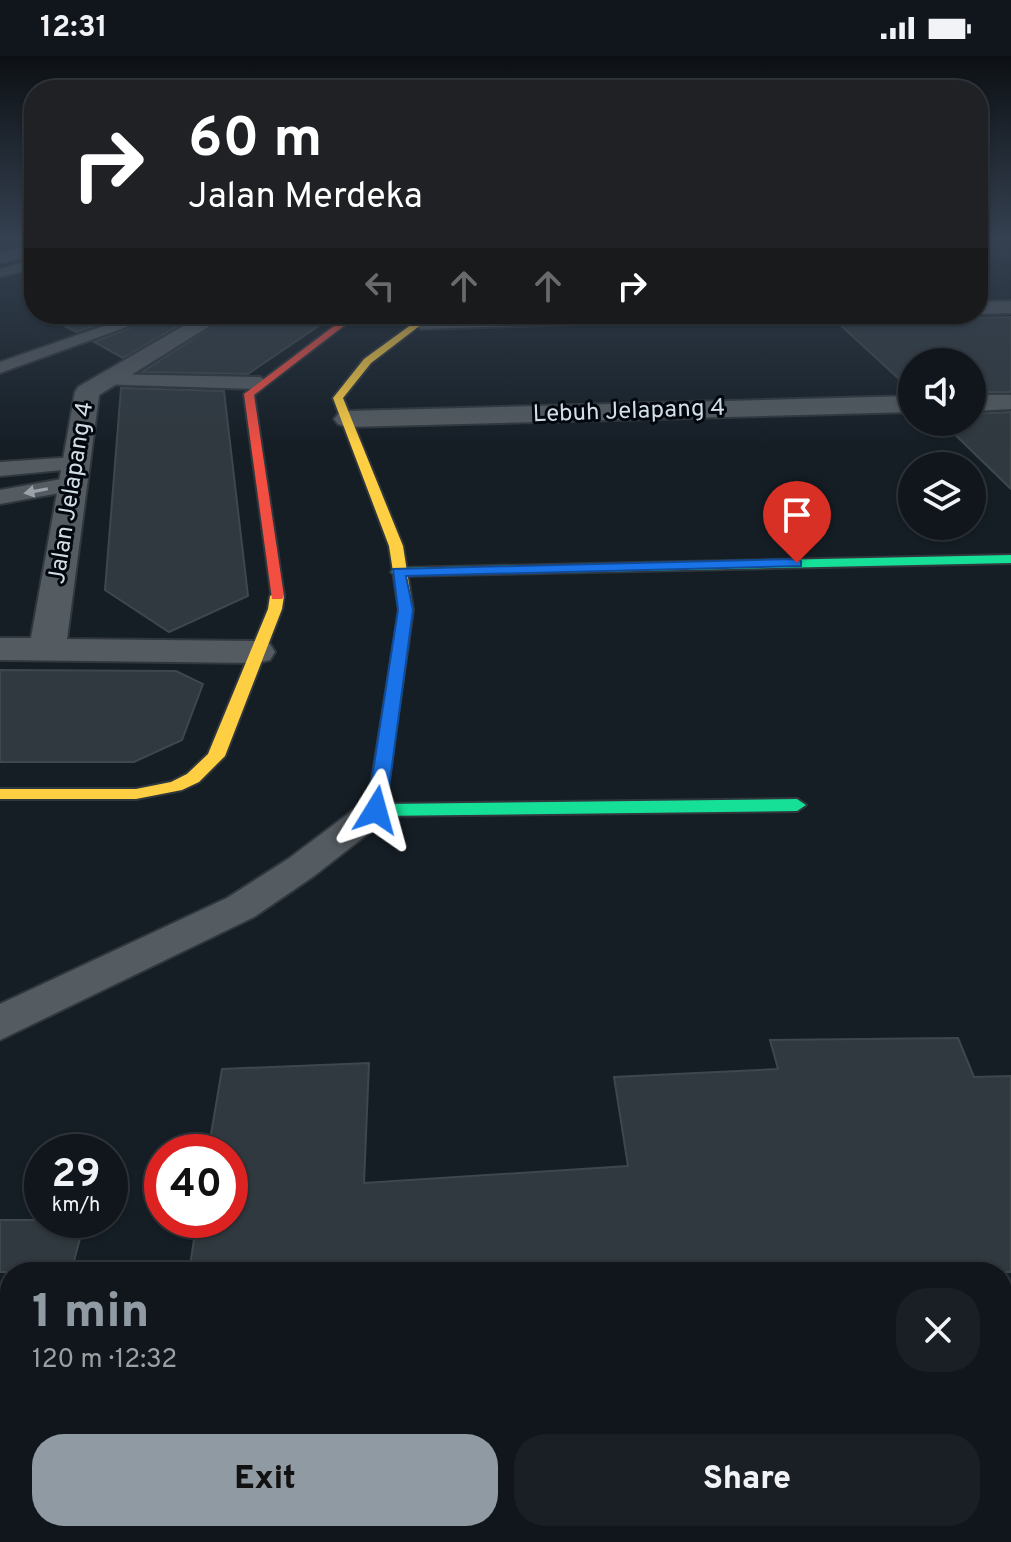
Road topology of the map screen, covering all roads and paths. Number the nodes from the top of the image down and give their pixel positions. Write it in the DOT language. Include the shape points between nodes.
graph roads {
  1 [pos="125,324"];
  2 [pos="202,324"];
  3 [pos="341,324"];
  4 [pos="419,324"];
  5 [pos="0,368"];
  6 [pos="104,380"];
  7 [pos="260,383"];
  8 [pos="1011,402"];
  9 [pos="986,403"];
  10 [pos="898,404"];
  11 [pos="347,419"];
  12 [pos="1,469"];
  13 [pos="74,473"];
  14 [pos="0,497"];
  15 [pos="1011,559"];
  16 [pos="398,572"];
  17 [pos="0,649"];
  18 [pos="47,649"];
  19 [pos="257,652"];
  20 [pos="0,794"];
  21 [pos="797,805"];
  22 [pos="376,810"];
  23 [pos="0,1024"];
  1 -- 5 [label="lane"];
  2 -- 6 [label="street, Jalan Jelapang 4"];
  3 -- 7 [label="street"];
  4 -- 11 [label="street" via="342,387 338,398"];
  6 -- 7 [label="lane"];
  6 -- 13 [label="street, Jalan Jelapang 4" via="85,398"];
  7 -- 19 [label="street" via="249,399 278,589"];
  8 -- 9 [label="street"];
  10 -- 11 [label="street, Lebuh Jelapang 4"];
  11 -- 16 [label="street" via="396,546"];
  12 -- 13 [label="lane"];
  13 -- 14 [label="lane, one-way"];
  13 -- 18 [label="street, Jalan Jelapang 4"];
  15 -- 16 [label="street"];
  16 -- 22 [label="street" via="406,610"];
  17 -- 18 [label="street"];
  18 -- 19 [label="street"];
  19 -- 20 [label="street" via="216,756 201,773 178,786 124,794"];
  21 -- 22 [label="street"];
  22 -- 23 [label="lane" via="224,916 34,1003"];
}
